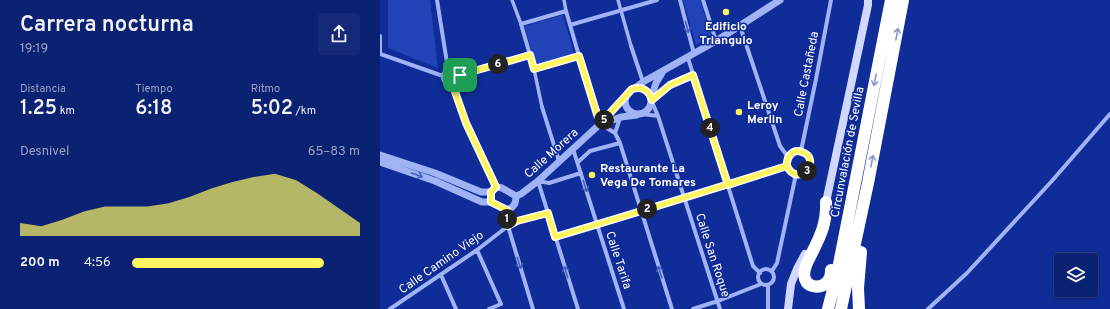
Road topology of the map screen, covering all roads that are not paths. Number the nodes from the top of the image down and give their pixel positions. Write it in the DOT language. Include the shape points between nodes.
graph roads {
  1 [pos="436,0"];
  2 [pos="512,0"];
  3 [pos="564,0"];
  4 [pos="618,0"];
  5 [pos="657,0"];
  6 [pos="680,0"];
  7 [pos="703,0"];
  8 [pos="780,0"];
  9 [pos="831,0"];
  10 [pos="891,0"];
  11 [pos="903,0"];
  12 [pos="867,2"];
  13 [pos="621,10"];
  14 [pos="566,11"];
  15 [pos="521,24"];
  16 [pos="570,25"];
  17 [pos="740,26"];
  18 [pos="380,36"];
  19 [pos="716,41"];
  20 [pos="631,46"];
  21 [pos="380,54"];
  22 [pos="694,54"];
  23 [pos="530,55"];
  24 [pos="579,56"];
  25 [pos="688,58"];
  26 [pos="448,69"];
  27 [pos="534,69"];
  28 [pos="662,72"];
  29 [pos="460,75"];
  30 [pos="693,75"];
  31 [pos="443,76"];
  32 [pos="643,82"];
  33 [pos="453,86"];
  34 [pos="635,88"];
  35 [pos="628,93"];
  36 [pos="652,100"];
  37 [pos="542,107"];
  38 [pos="641,114"];
  39 [pos="1110,114"];
  40 [pos="658,116"];
  41 [pos="621,117"];
  42 [pos="600,124"];
  43 [pos="616,133"];
  44 [pos="620,143"];
  45 [pos="573,149"];
  46 [pos="801,151"];
  47 [pos="380,155"];
  48 [pos="788,157"];
  49 [pos="559,161"];
  50 [pos="380,162"];
  51 [pos="578,162"];
  52 [pos="787,166"];
  53 [pos="581,173"];
  54 [pos="796,174"];
  55 [pos="538,181"];
  56 [pos="868,183"];
  57 [pos="728,185"];
  58 [pos="494,190"];
  59 [pos="853,194"];
  60 [pos="516,196"];
  61 [pos="684,199"];
  62 [pos="491,202"];
  63 [pos="826,202"];
  64 [pos="507,210"];
  65 [pos="641,211"];
  66 [pos="548,213"];
  67 [pos="597,224"];
  68 [pos="508,226"];
  69 [pos="555,237"];
  70 [pos="477,250"];
  71 [pos="803,259"];
  72 [pos="772,271"];
  73 [pos="760,273"];
  74 [pos="441,275"];
  75 [pos="761,284"];
  76 [pos="768,285"];
  77 [pos="718,301"];
  78 [pos="390,309"];
  79 [pos="456,309"];
  80 [pos="489,309"];
  81 [pos="533,309"];
  82 [pos="578,309"];
  83 [pos="624,309"];
  84 [pos="672,309"];
  85 [pos="693,309"];
  86 [pos="720,309"];
  87 [pos="768,309"];
  88 [pos="788,309"];
  89 [pos="793,309"];
  90 [pos="828,309"];
  91 [pos="841,309"];
  92 [pos="859,309"];
  93 [pos="928,309"];
  1 -- 26 [label="street"];
  2 -- 15 [label="street"];
  3 -- 14 [label="street"];
  4 -- 13 [label="street"];
  5 -- 13 [label="street"];
  6 -- 22 [label="street, one-way"];
  7 -- 19 [label="street"];
  8 -- 17 [label="street"];
  9 -- 46 [label="street, Calle Castañeda"];
  10 -- 59 [label="highway, Circunvalación de Sevilla, one-way"];
  56 -- 11 [label="highway, one-way"];
  12 -- 63 [label="main road"];
  13 -- 16 [label="street"];
  13 -- 20 [label="street"];
  14 -- 15 [label="street"];
  14 -- 16 [label="street"];
  15 -- 23 [label="street"];
  16 -- 24 [label="street"];
  17 -- 19 [label="street"];
  17 -- 48 [label="street" via="780,146"];
  18 -- 21 [label="street"];
  19 -- 22 [label="street"];
  20 -- 32 [label="street"];
  21 -- 31 [label="street"];
  22 -- 25 [label="street"];
  23 -- 27 [label="street"];
  23 -- 29 [label="street"];
  24 -- 27 [label="street"];
  24 -- 42 [label="street"];
  25 -- 28 [label="street"];
  25 -- 30 [label="street"];
  26 -- 29 [label="street" via="454,69"];
  26 -- 31 [label="street"];
  27 -- 37 [label="street"];
  28 -- 32 [label="street"];
  28 -- 36 [label="street" via="654,87"];
  29 -- 33 [label="street" via="460,82"];
  30 -- 36 [label="street" via="670,85"];
  30 -- 57 [label="street"];
  31 -- 33 [label="street" via="447,85"];
  32 -- 34 [label="street"];
  33 -- 58 [label="street"];
  34 -- 35 [label="street"];
  34 -- 36 [label="street" via="646,90"];
  35 -- 38 [label="street" via="625,99 628,109"];
  35 -- 42 [label="street, Calle Morera"];
  36 -- 38 [label="street" via="650,108"];
  36 -- 40 [label="street, Calle San Roque"];
  37 -- 49 [label="street"];
  38 -- 40 [label="street"];
  38 -- 41 [label="street, Calle Morera"];
  39 -- 93 [label="street" via="967,273"];
  40 -- 61 [label="street, Calle San Roque"];
  41 -- 42 [label="street, Calle Morera"];
  41 -- 43 [label="street"];
  42 -- 43 [label="street"];
  42 -- 45 [label="street, Calle Morera"];
  43 -- 44 [label="street"];
  44 -- 51 [label="street" via="590,152"];
  44 -- 65 [label="street"];
  45 -- 49 [label="street, Calle Morera"];
  45 -- 51 [label="street, Calle Tarifa"];
  46 -- 48 [label="street" via="794,152"];
  46 -- 54 [label="street" via="807,155 810,165 803,173"];
  47 -- 58 [label="street" via="435,173 481,192"];
  48 -- 52 [label="street"];
  49 -- 55 [label="street, Calle Morera"];
  50 -- 62 [label="street, one-way" via="435,181 482,202"];
  51 -- 53 [label="street, Calle Tarifa"];
  52 -- 54 [label="street"];
  52 -- 57 [label="street"];
  53 -- 55 [label="street" via="549,183"];
  53 -- 67 [label="street, Calle Tarifa, one-way"];
  54 -- 72 [label="street" via="777,263"];
  55 -- 60 [label="street, Calle Morera"];
  55 -- 66 [label="street"];
  56 -- 91 [label="highway"];
  56 -- 92 [label="highway" via="870,205 859,264"];
  57 -- 61 [label="street"];
  57 -- 73 [label="street" via="753,266"];
  58 -- 60 [label="street" via="502,188"];
  58 -- 62 [label="street"];
  59 -- 63 [label="highway" via="841,223 829,279 823,285 813,286 805,279 805,269 825,226"];
  59 -- 90 [label="highway, Circunvalación de Sevilla"];
  60 -- 64 [label="street" via="516,204"];
  61 -- 65 [label="street"];
  61 -- 77 [label="street, Calle San Roque"];
  62 -- 64 [label="street"];
  63 -- 71 [label="main road" via="817,231"];
  64 -- 68 [label="street"];
  65 -- 67 [label="street"];
  84 -- 65 [label="street, one-way"];
  66 -- 68 [label="street, Calle Camino Viejo"];
  66 -- 69 [label="street"];
  67 -- 69 [label="street"];
  67 -- 83 [label="street, Calle Tarifa"];
  68 -- 70 [label="street, Calle Camino Viejo"];
  68 -- 81 [label="street, one-way"];
  82 -- 69 [label="street, one-way"];
  70 -- 74 [label="street, Calle Camino Viejo"];
  70 -- 80 [label="street" via="501,304"];
  71 -- 88 [label="main road" via="791,284"];
  71 -- 89 [label="main road"];
  72 -- 73 [label="street" via="764,270"];
  72 -- 76 [label="street" via="775,279"];
  73 -- 75 [label="street" via="758,278"];
  74 -- 78 [label="street, Calle Camino Viejo"];
  74 -- 79 [label="street"];
  75 -- 76 [label="street"];
  75 -- 77 [label="street"];
  76 -- 87 [label="street"];
  77 -- 85 [label="street"];
  77 -- 86 [label="street, Calle San Roque"];
}
